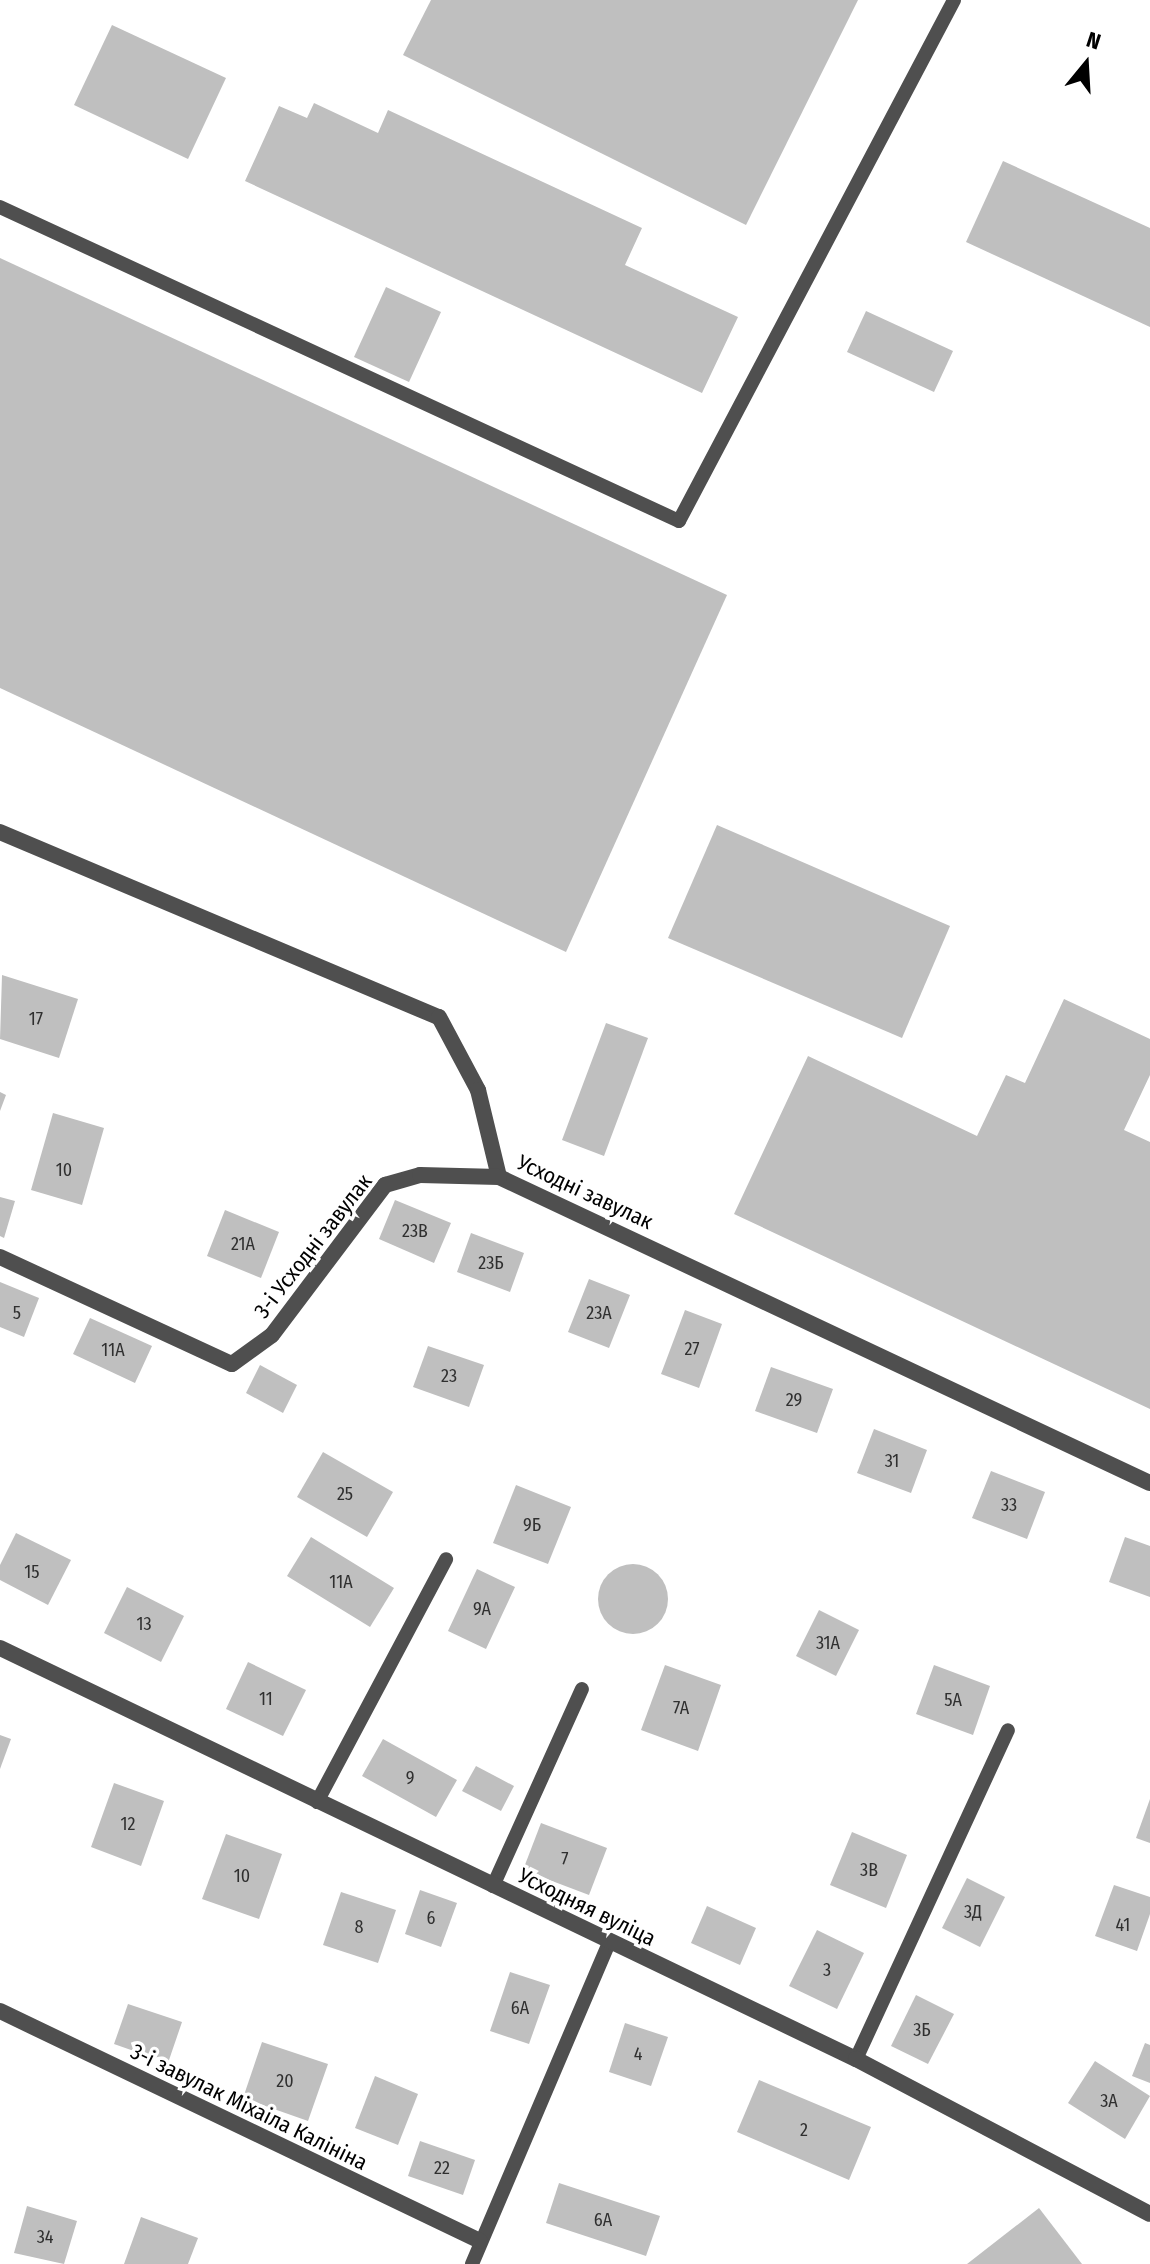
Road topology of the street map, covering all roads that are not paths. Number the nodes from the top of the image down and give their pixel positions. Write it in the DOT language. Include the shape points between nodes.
graph roads {
  1 [pos="954,0"];
  2 [pos="0,207"];
  3 [pos="0,832"];
  4 [pos="499,1177"];
  5 [pos="0,1257"];
  6 [pos="1150,1483"];
  7 [pos="446,1559"];
  8 [pos="0,1648"];
  9 [pos="582,1689"];
  10 [pos="1008,1730"];
  11 [pos="317,1802"];
  12 [pos="493,1886"];
  13 [pos="609,1943"];
  14 [pos="0,2011"];
  15 [pos="856,2059"];
  16 [pos="1150,2214"];
  17 [pos="480,2241"];
  18 [pos="472,2264"];
  1 -- 2 [label="lane" via="679,521"];
  3 -- 4 [label="street, Усходні завулак" via="439,1017 478,1090"];
  4 -- 5 [label="street, 3-і Усходні завулак" via="420,1175 385,1185 272,1335 232,1364"];
  4 -- 6 [label="street, Усходні завулак"];
  7 -- 11 [label="lane"];
  8 -- 11 [label="street, Усходняя вуліца"];
  9 -- 12 [label="lane"];
  10 -- 15 [label="lane"];
  11 -- 12 [label="street, Усходняя вуліца"];
  12 -- 13 [label="street, Усходняя вуліца"];
  13 -- 15 [label="street, Усходняя вуліца"];
  13 -- 17 [label="lane"];
  14 -- 17 [label="street, 3-і завулак Міхаіла Калініна"];
  15 -- 16 [label="street, Усходняя вуліца"];
  17 -- 18 [label="lane"];
}
